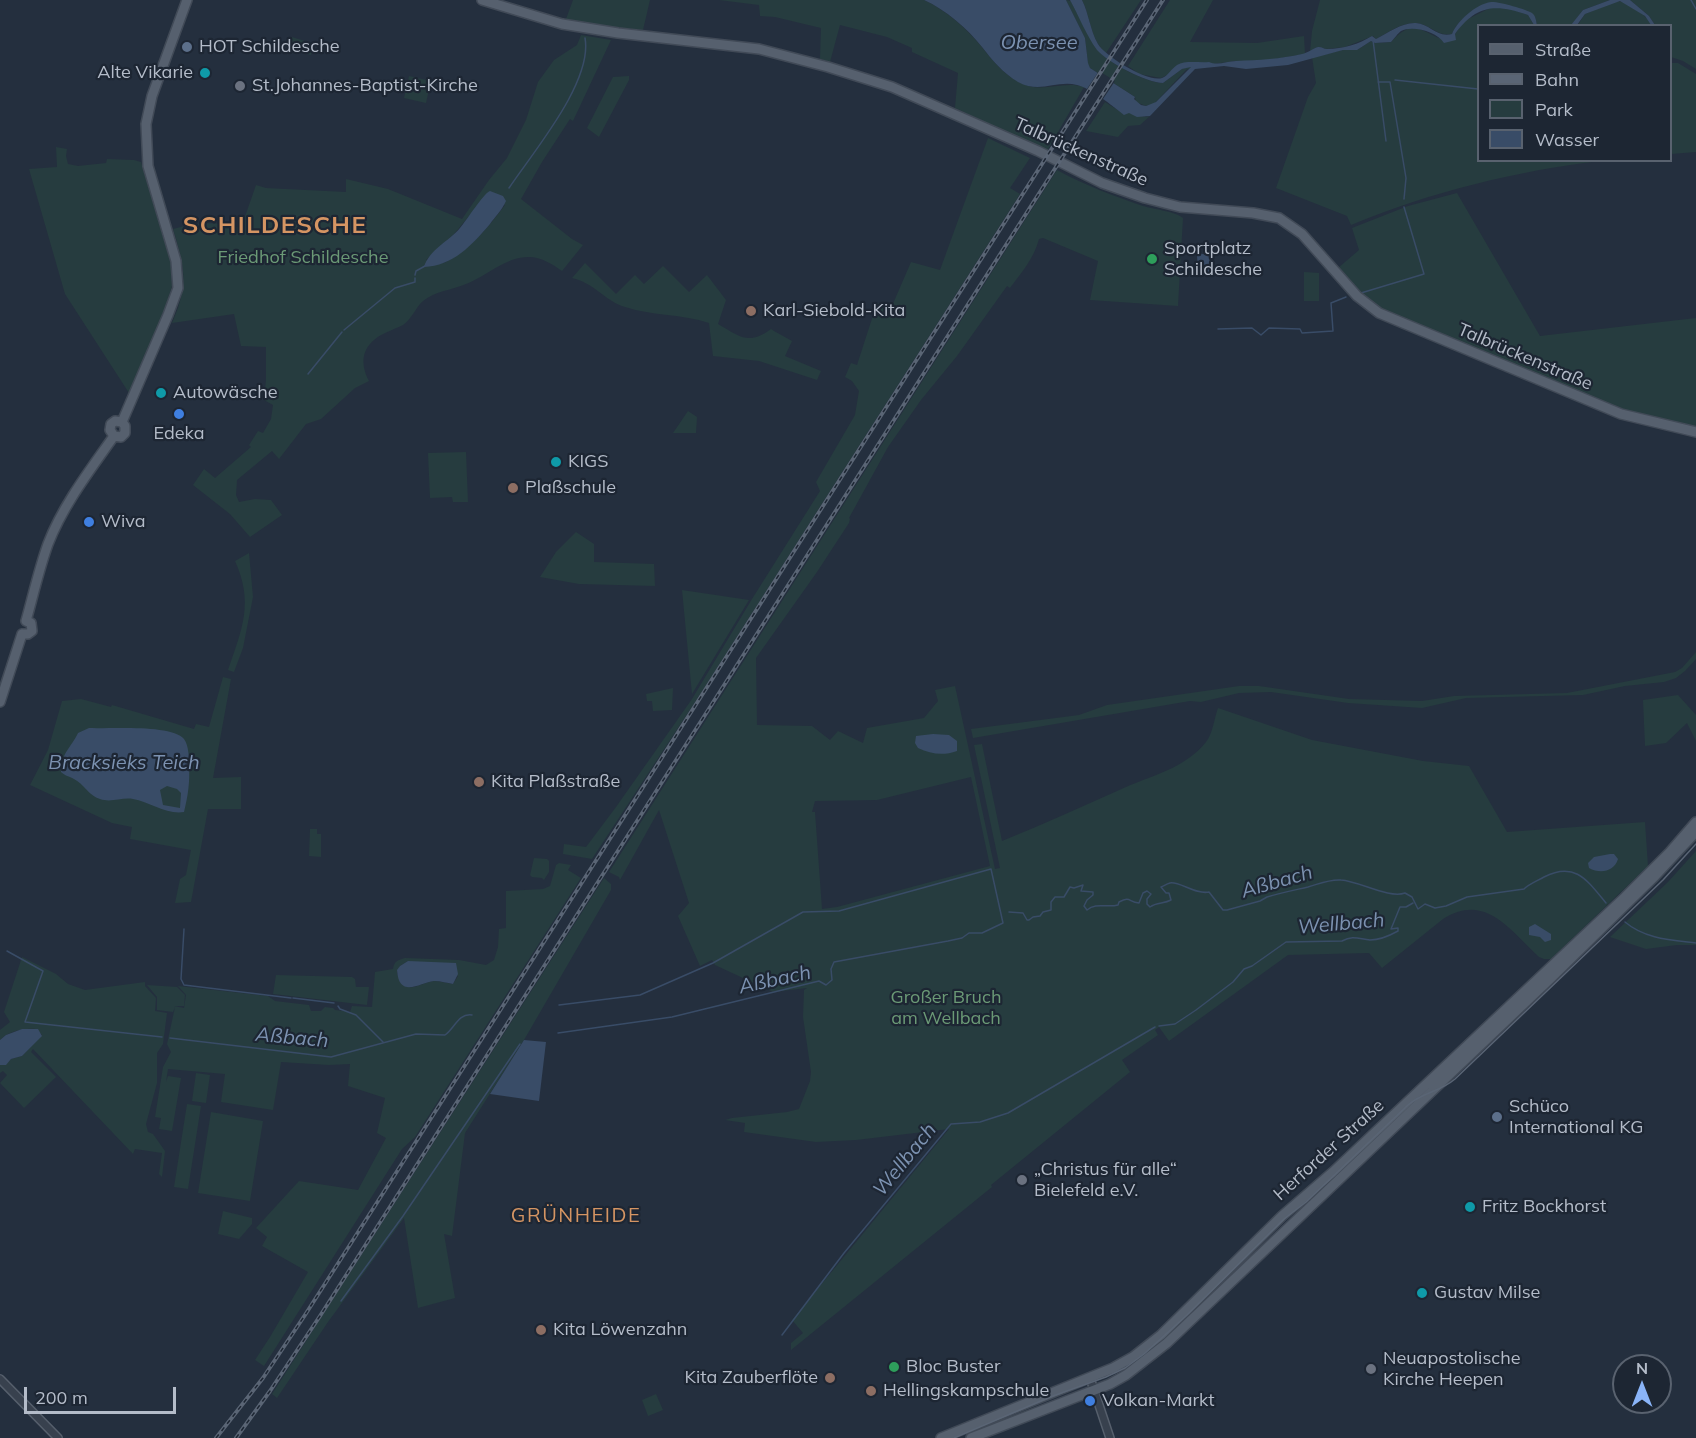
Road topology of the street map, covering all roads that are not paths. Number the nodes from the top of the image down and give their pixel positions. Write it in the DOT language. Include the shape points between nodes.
graph roads {
  1 [pos="186,0"];
  2 [pos="482,0"];
  3 [pos="1696,432"];
  4 [pos="0,702"];
  5 [pos="1696,822"];
  6 [pos="1696,832"];
  7 [pos="1282,1216"];
  8 [pos="1288,1228"];
  9 [pos="1090,1377"];
  10 [pos="0,1379"];
  11 [pos="1095,1390"];
  12 [pos="58,1438"];
  13 [pos="941,1438"];
  14 [pos="971,1438"];
  15 [pos="1110,1438"];
  1 -- 4 [label="main road" via="148,109 146,135 148,166 176,261 178,288 122,422 111,424 114,436 53,532 26,621 18,626 22,634"];
  2 -- 3 [label="main road, Talbrückenstraße" via="562,24 759,49 828,67 892,87 1129,193 1179,207 1278,218 1302,234 1357,296 1379,313 1621,414"];
  5 -- 7 [label="main road, Herforder Straße" via="1618,904"];
  6 -- 8 [label="main road, Herforder Straße" via="1550,979"];
  7 -- 8 [label="main road"];
  7 -- 9 [label="main road, Herforder Straße" via="1161,1335 1123,1363"];
  8 -- 11 [label="main road, Herforder Straße" via="1160,1349 1126,1375"];
  9 -- 11 [label="street"];
  9 -- 13 [label="main road, Herforder Straße"];
  10 -- 12 [label="street"];
  11 -- 14 [label="main road, Herforder Straße"];
  11 -- 15 [label="street"];
}
